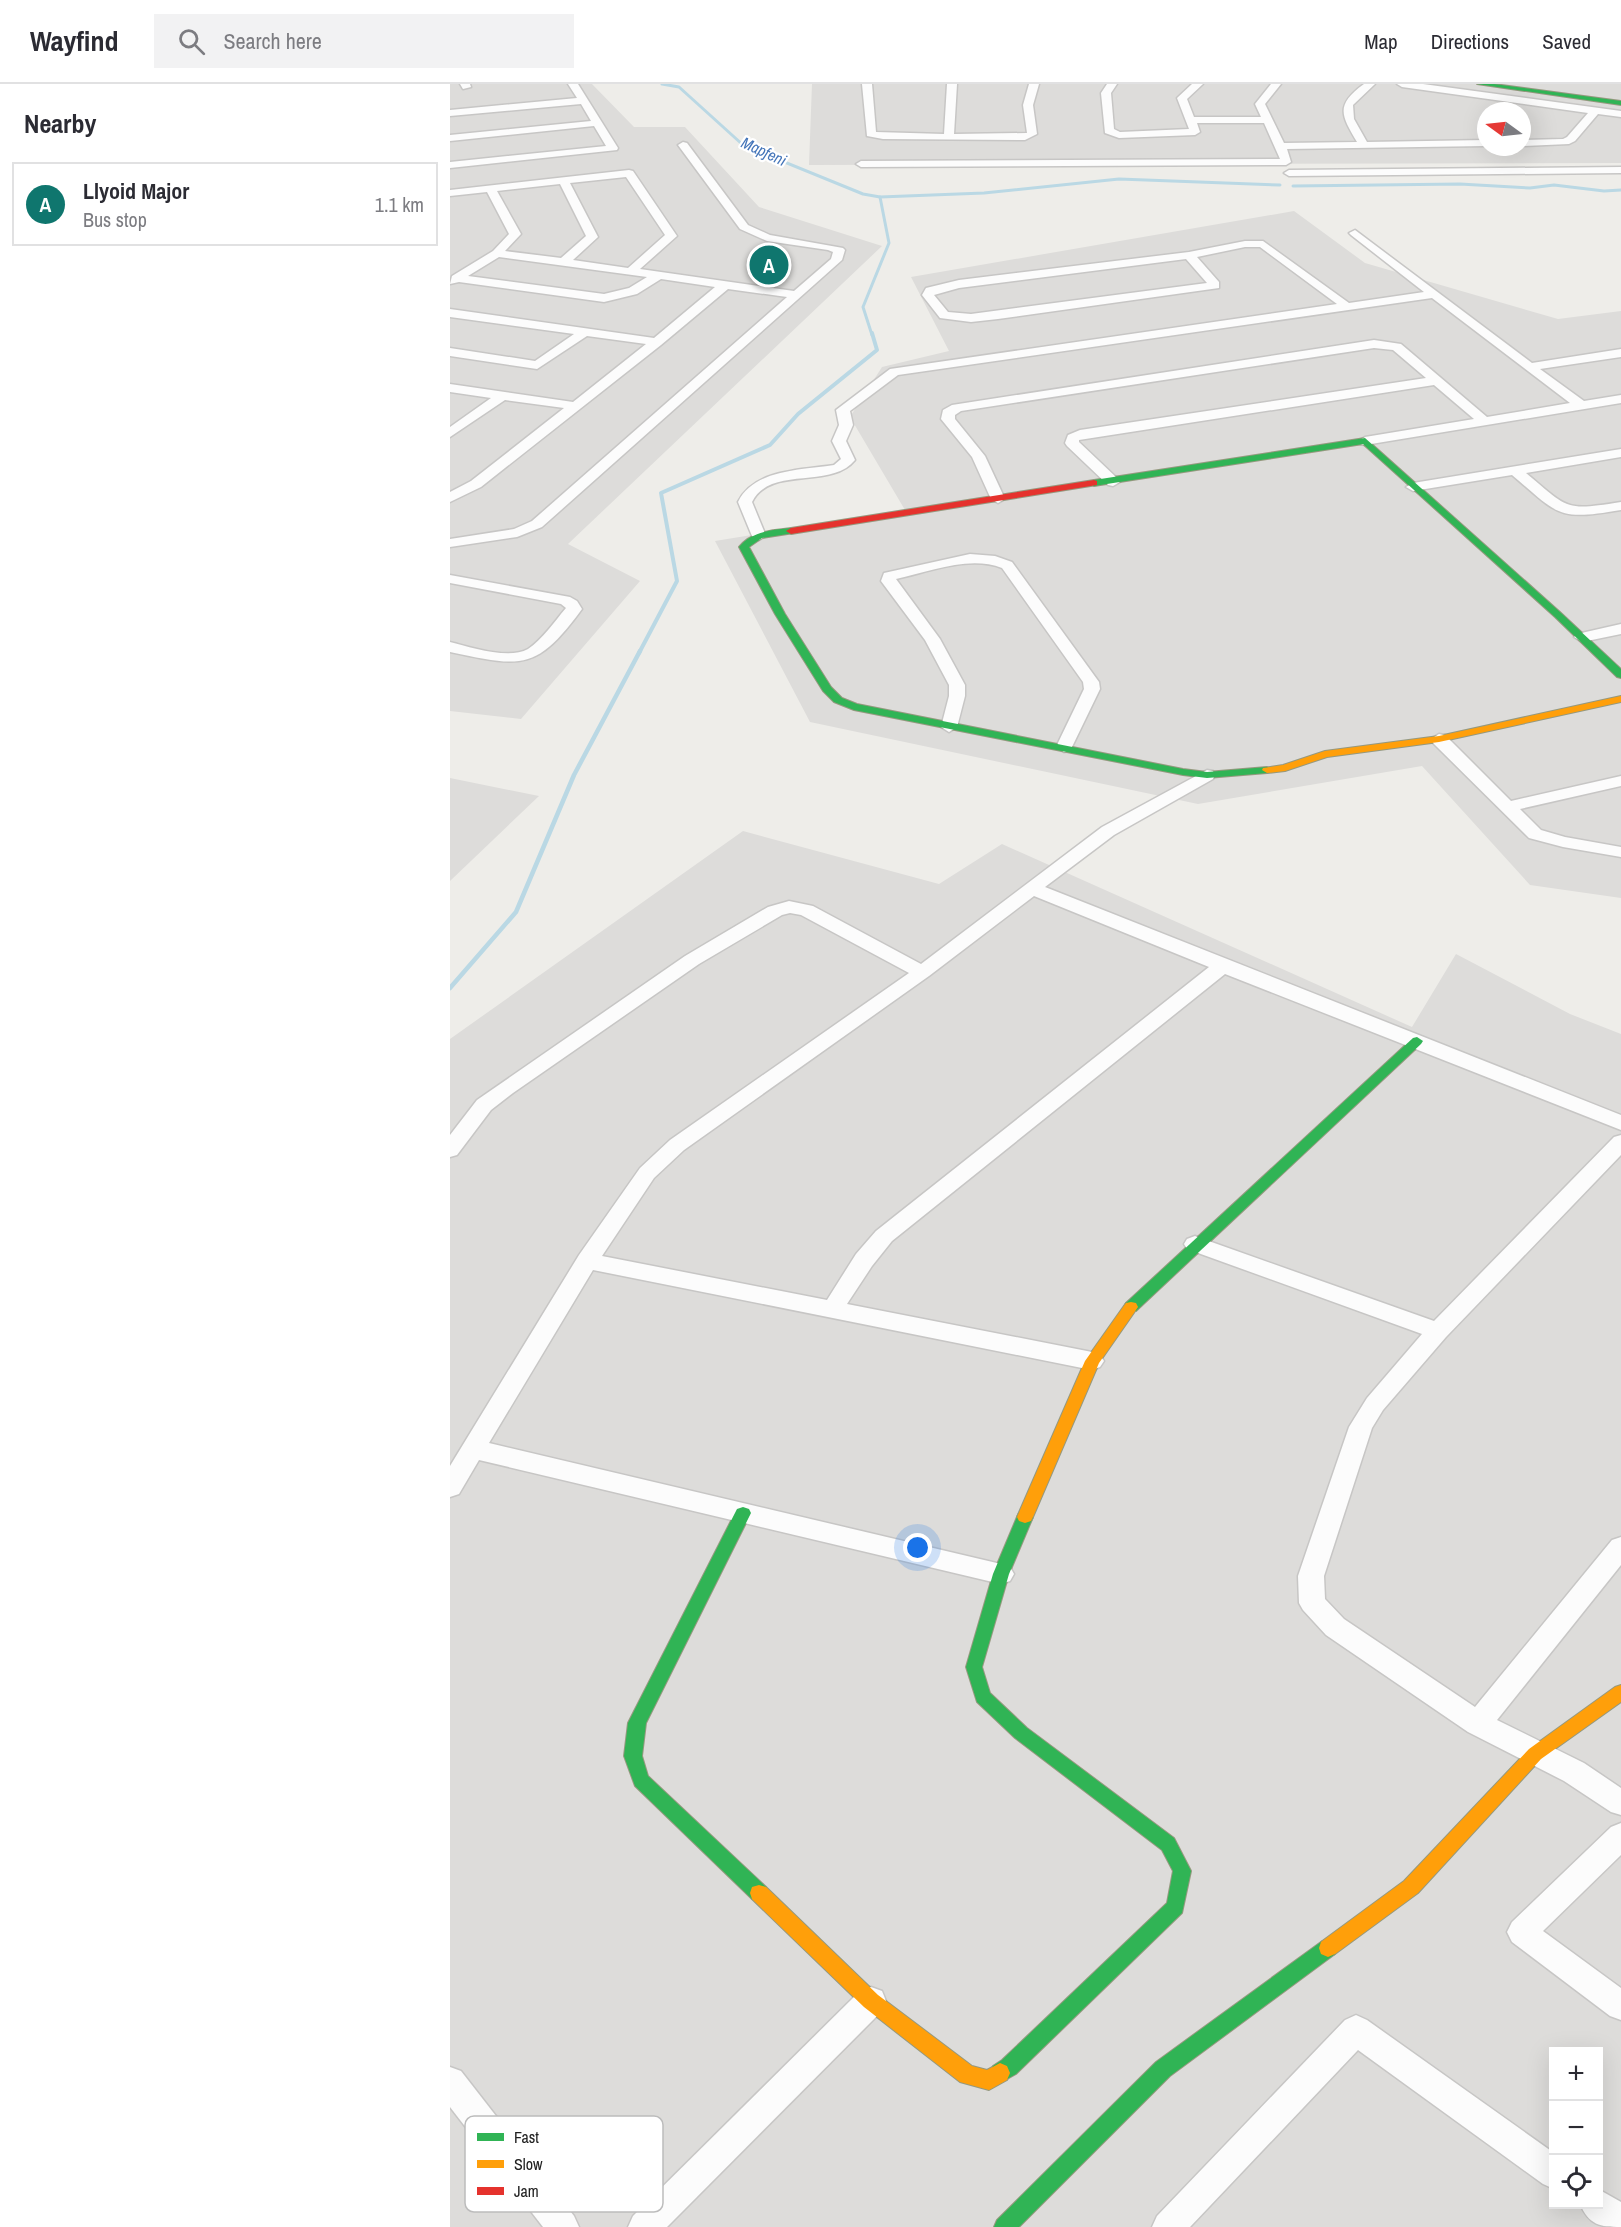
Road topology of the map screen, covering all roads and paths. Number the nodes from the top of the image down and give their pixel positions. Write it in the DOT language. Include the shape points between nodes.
graph roads {
  1 [pos="573,84"];
  2 [pos="867,84"];
  3 [pos="952,84"];
  4 [pos="1034,84"];
  5 [pos="1112,84"];
  6 [pos="1198,84"];
  7 [pos="1276,84"];
  8 [pos="1370,84"];
  9 [pos="1402,84"];
  10 [pos="1480,84"];
  11 [pos="1509,99"];
  12 [pos="582,101"];
  13 [pos="1506,102"];
  14 [pos="1621,102"];
  15 [pos="1595,111"];
  16 [pos="450,113"];
  17 [pos="1621,114"];
  18 [pos="1191,120"];
  19 [pos="1266,120"];
  20 [pos="596,123"];
  21 [pos="949,137"];
  22 [pos="450,138"];
  23 [pos="1477,143"];
  24 [pos="1531,143"];
  25 [pos="683,145"];
  26 [pos="1282,146"];
  27 [pos="1364,146"];
  28 [pos="861,164"];
  29 [pos="450,165"];
  30 [pos="1621,170"];
  31 [pos="1289,174"];
  32 [pos="562,180"];
  33 [pos="490,188"];
  34 [pos="450,192"];
  35 [pos="1355,232"];
  36 [pos="497,253"];
  37 [pos="1189,255"];
  38 [pos="565,261"];
  39 [pos="631,271"];
  40 [pos="660,275"];
  41 [pos="453,280"];
  42 [pos="726,284"];
  43 [pos="1434,294"];
  44 [pos="798,295"];
  45 [pos="1345,305"];
  46 [pos="450,313"];
  47 [pos="585,332"];
  48 [pos="657,342"];
  49 [pos="450,352"];
  50 [pos="1621,353"];
  51 [pos="1529,367"];
  52 [pos="1435,381"];
  53 [pos="450,388"];
  54 [pos="502,396"];
  55 [pos="1621,399"];
  56 [pos="1581,405"];
  57 [pos="574,406"];
  58 [pos="1483,420"];
  59 [pos="450,433"];
  60 [pos="1365,441"];
  61 [pos="1621,453"];
  62 [pos="1514,470"];
  63 [pos="1113,482"];
  64 [pos="1413,487"];
  65 [pos="450,498"];
  66 [pos="998,499"];
  67 [pos="1621,506"];
  68 [pos="759,537"];
  69 [pos="450,543"];
  70 [pos="450,579"];
  71 [pos="1621,629"];
  72 [pos="1582,637"];
  73 [pos="450,647"];
  74 [pos="1621,675"];
  75 [pos="1621,699"];
  76 [pos="949,727"];
  77 [pos="1439,739"];
  78 [pos="1064,747"];
  79 [pos="1207,775"];
  80 [pos="1621,781"];
  81 [pos="1506,807"];
  82 [pos="1621,852"];
  83 [pos="1033,889"];
  84 [pos="1223,966"];
  85 [pos="922,972"];
  86 [pos="1417,1041"];
  87 [pos="1621,1123"];
  88 [pos="1621,1142"];
  89 [pos="450,1150"];
  90 [pos="1195,1244"];
  91 [pos="587,1261"];
  92 [pos="832,1310"];
  93 [pos="1438,1331"];
  94 [pos="1092,1361"];
  95 [pos="473,1449"];
  96 [pos="450,1487"];
  97 [pos="743,1513"];
  98 [pos="1621,1547"];
  99 [pos="1001,1574"];
  100 [pos="1621,1692"];
  101 [pos="1478,1724"];
  102 [pos="1535,1754"];
  103 [pos="1621,1803"];
  104 [pos="1621,1836"];
  105 [pos="871,2001"];
  106 [pos="1621,2006"];
  107 [pos="450,2082"];
  108 [pos="476,2116"];
  109 [pos="1549,2169"];
  110 [pos="663,2208"];
  111 [pos="1602,2209"];
  112 [pos="551,2212"];
  113 [pos="659,2212"];
  114 [pos="1621,2222"];
  115 [pos="563,2227"];
  116 [pos="644,2227"];
  117 [pos="1004,2227"];
  118 [pos="1168,2227"];
  1 -- 12 [label="street"];
  2 -- 21 [label="street" via="871,134"];
  3 -- 21 [label="street"];
  4 -- 21 [label="street" via="1028,105 1032,134"];
  5 -- 18 [label="street" via="1106,93 1110,133 1192,134 1196,130"];
  6 -- 18 [label="street" via="1182,98"];
  7 -- 19 [label="street" via="1260,104"];
  8 -- 27 [label="street" via="1354,97 1346,113"];
  9 -- 11 [label="street"];
  10 -- 14 [label="street"];
  11 -- 13 [label="street"];
  11 -- 15 [label="street"];
  12 -- 16 [label="street"];
  12 -- 20 [label="street"];
  15 -- 17 [label="street"];
  15 -- 24 [label="street" via="1565,142"];
  18 -- 19 [label="street"];
  19 -- 26 [label="street"];
  20 -- 22 [label="street"];
  20 -- 29 [label="street" via="613,148"];
  23 -- 27 [label="street"];
  25 -- 44 [label="street" via="744,227 767,238 838,250 836,260"];
  26 -- 27 [label="street"];
  26 -- 28 [label="street" via="1286,162"];
  30 -- 31 [label="street"];
  32 -- 33 [label="street"];
  32 -- 38 [label="street" via="592,237"];
  32 -- 39 [label="street" via="629,173 671,236"];
  33 -- 34 [label="street"];
  33 -- 36 [label="street" via="515,234"];
  35 -- 43 [label="street"];
  36 -- 38 [label="street"];
  36 -- 41 [label="street"];
  37 -- 37 [label="street" via="959,284 930,291 928,295 944,315 971,318 1215,285"];
  37 -- 45 [label="street" via="1263,244"];
  38 -- 39 [label="street"];
  39 -- 40 [label="street"];
  40 -- 41 [label="street" via="633,291 604,298"];
  40 -- 42 [label="street"];
  42 -- 44 [label="street"];
  42 -- 48 [label="street"];
  43 -- 45 [label="street"];
  43 -- 51 [label="street"];
  44 -- 69 [label="street" via="537,524 517,533"];
  45 -- 68 [label="street" via="894,372 843,410 846,425 839,441 848,460 844,464 771,483 749,493 745,502"];
  46 -- 47 [label="street"];
  47 -- 48 [label="street"];
  47 -- 49 [label="street" via="537,365"];
  48 -- 57 [label="street"];
  50 -- 51 [label="street"];
  51 -- 56 [label="street"];
  52 -- 58 [label="street"];
  52 -- 63 [label="street" via="1073,438 1072,443"];
  52 -- 66 [label="street" via="1397,347 1374,344 957,408 948,413 948,419 978,456"];
  53 -- 54 [label="street"];
  54 -- 57 [label="street"];
  54 -- 59 [label="street"];
  55 -- 56 [label="street"];
  56 -- 58 [label="street"];
  57 -- 65 [label="street" via="476,484"];
  58 -- 60 [label="street"];
  60 -- 63 [label="street"];
  60 -- 64 [label="street"];
  61 -- 62 [label="street"];
  62 -- 64 [label="street"];
  62 -- 67 [label="street" via="1567,511"];
  63 -- 66 [label="street"];
  64 -- 72 [label="street"];
  66 -- 68 [label="street"];
  68 -- 76 [label="street" via="744,547 827,689 838,700 854,707"];
  70 -- 73 [label="street" via="565,600 574,609 540,647 522,657 507,658"];
  71 -- 72 [label="street"];
  72 -- 74 [label="street"];
  75 -- 77 [label="street"];
  76 -- 78 [label="street"];
  76 -- 78 [label="street" via="957,685 932,639 888,581 889,576 970,558 995,560 1007,565 1091,682 1092,688"];
  77 -- 79 [label="street" via="1325,754 1285,768"];
  77 -- 81 [label="street"];
  78 -- 79 [label="street"];
  79 -- 83 [label="street" via="1108,831"];
  80 -- 81 [label="street"];
  81 -- 82 [label="street" via="1535,834"];
  83 -- 84 [label="street"];
  83 -- 85 [label="street"];
  84 -- 86 [label="street"];
  84 -- 92 [label="street" via="884,1236"];
  85 -- 89 [label="street" via="806,910 789,907 775,911 692,960 506,1088 484,1106"];
  85 -- 91 [label="street" via="677,1145 647,1173"];
  86 -- 87 [label="street"];
  86 -- 90 [label="street"];
  88 -- 93 [label="street"];
  90 -- 93 [label="street"];
  90 -- 94 [label="street" via="1135,1301"];
  91 -- 92 [label="street"];
  91 -- 95 [label="street"];
  92 -- 94 [label="street"];
  93 -- 101 [label="street" via="1375,1404 1361,1427 1311,1576 1312,1603 1335,1627"];
  94 -- 99 [label="street"];
  95 -- 96 [label="street"];
  95 -- 97 [label="street"];
  97 -- 99 [label="street"];
  97 -- 105 [label="street" via="638,1723 633,1756 640,1780"];
  98 -- 101 [label="street"];
  99 -- 105 [label="street" via="974,1667 983,1697 1022,1733 1168,1844 1182,1871 1175,1907 1009,2067 989,2080 967,2075"];
  100 -- 102 [label="street"];
  101 -- 102 [label="street"];
  102 -- 103 [label="street" via="1574,1772"];
  102 -- 117 [label="street" via="1412,1887 1163,2069"];
  104 -- 106 [label="street" via="1522,1932"];
  105 -- 110 [label="street"];
  107 -- 108 [label="street"];
  109 -- 118 [label="street" via="1356,2030"];
  111 -- 114 [label="street"];
  112 -- 115 [label="street"];
  113 -- 116 [label="street"];
}
